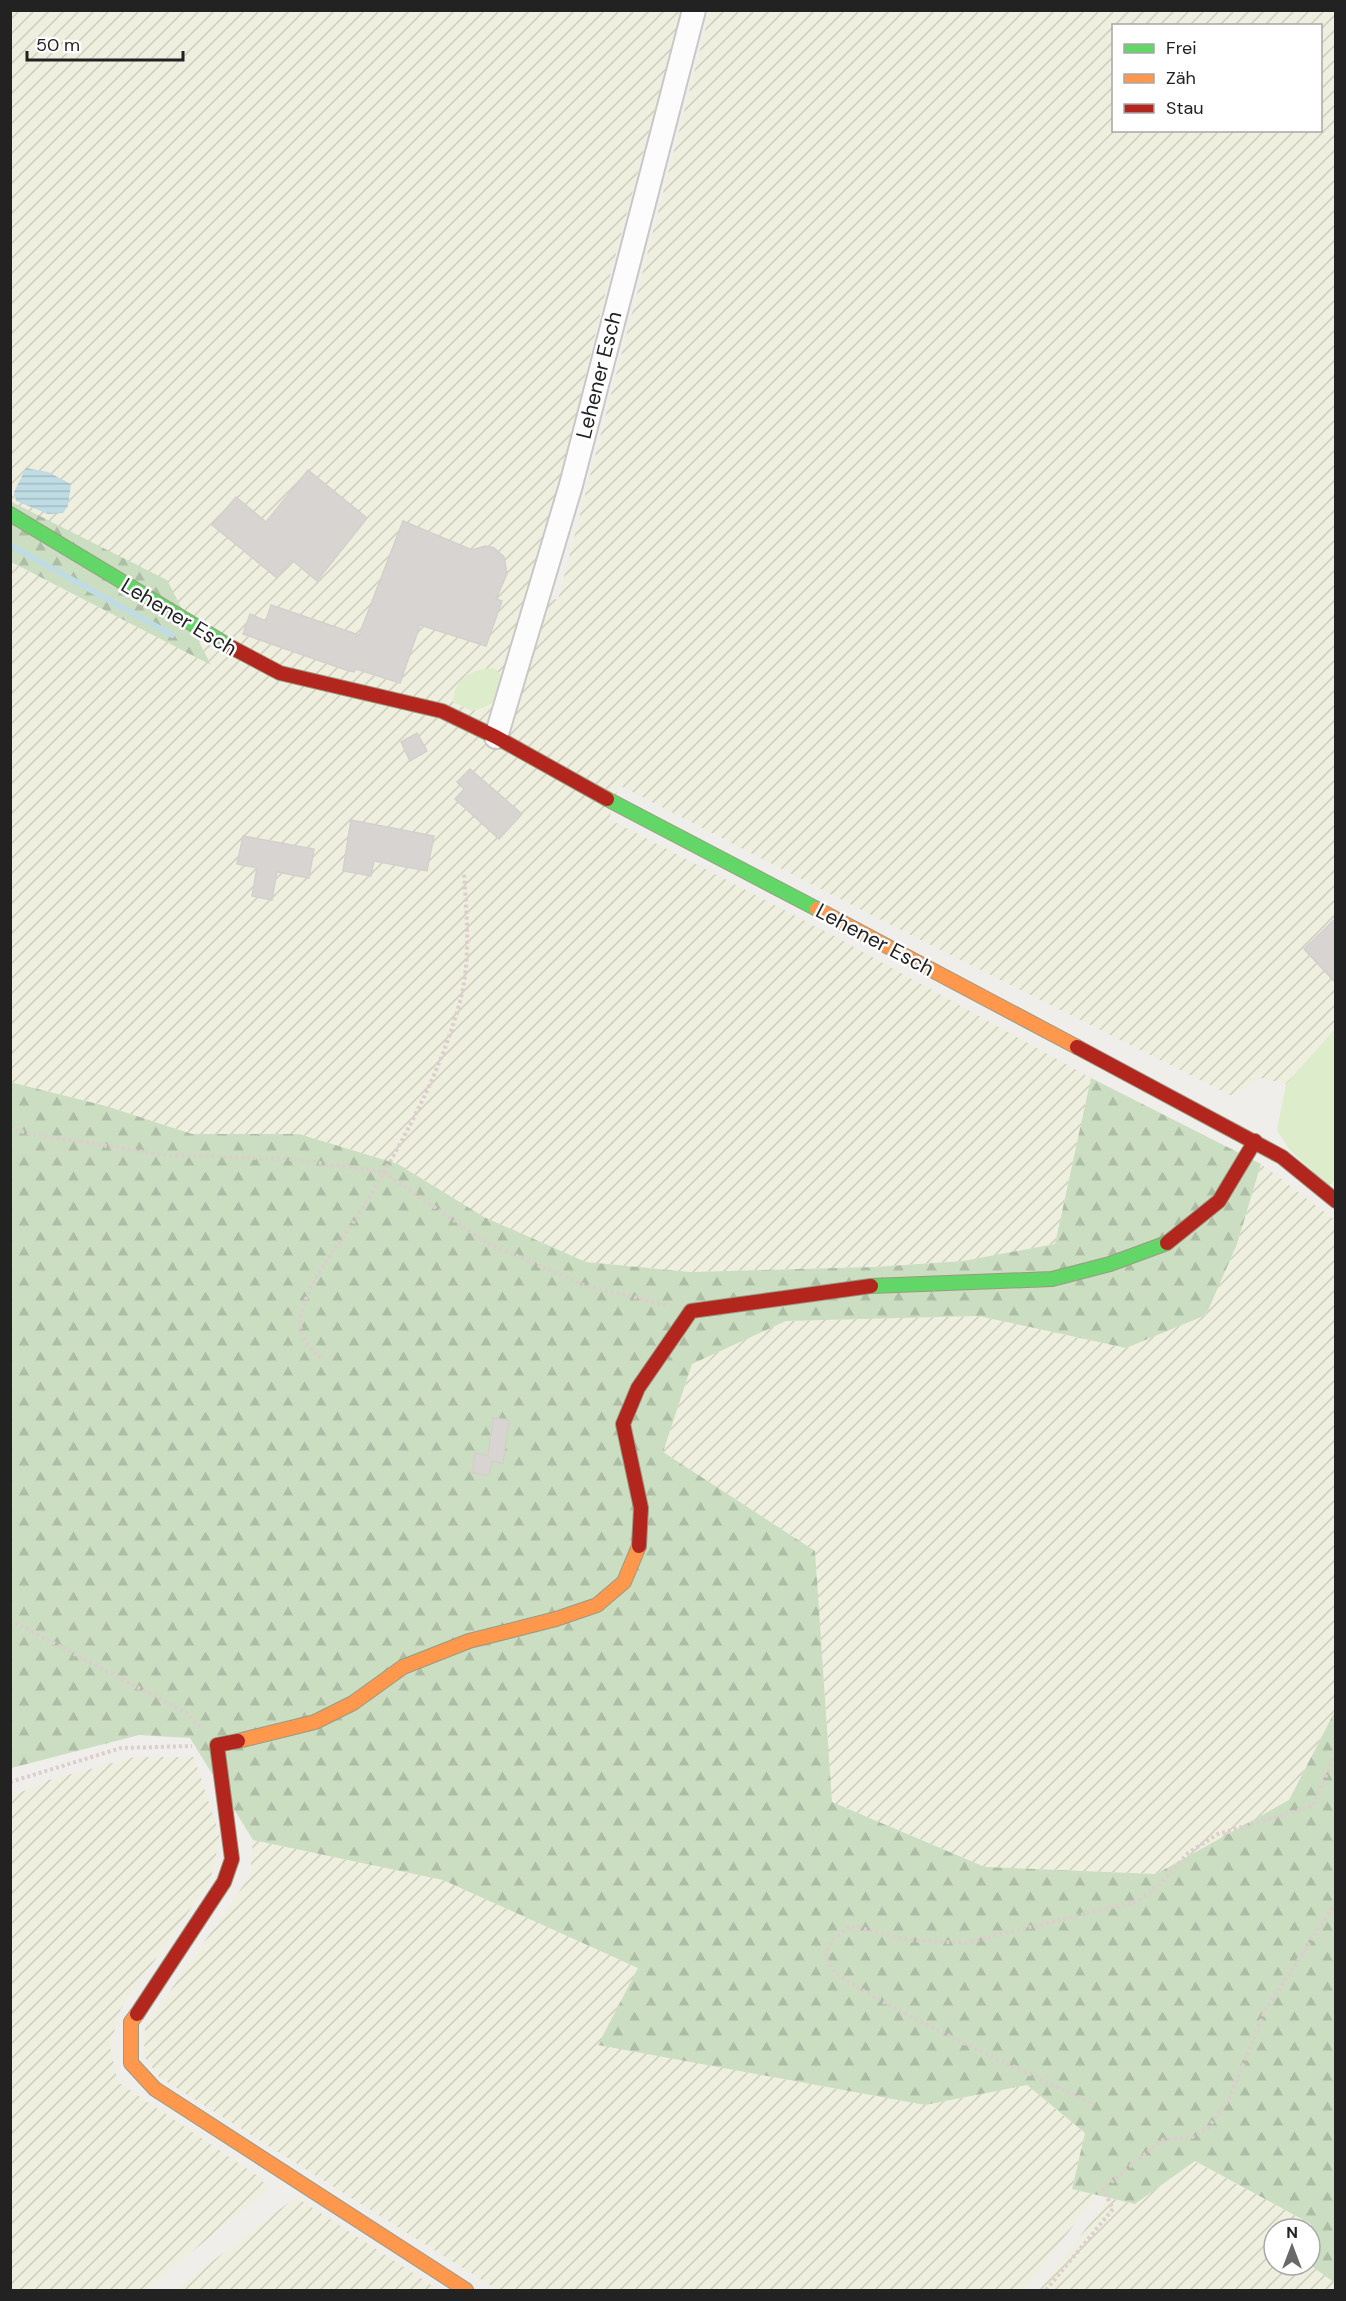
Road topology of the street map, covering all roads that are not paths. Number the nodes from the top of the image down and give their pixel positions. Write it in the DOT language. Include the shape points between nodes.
graph roads {
  1 [pos="694,10"];
  2 [pos="10,514"];
  3 [pos="496,737"];
  4 [pos="1255,1142"];
  5 [pos="1335,1201"];
  6 [pos="466,2290"];
  1 -- 3 [label="street, Lehener Esch" via="571,485"];
  2 -- 3 [label="street, Lehener Esch" via="208,636 280,673 442,711"];
  3 -- 4 [label="street, Lehener Esch"];
  4 -- 5 [label="street, Lehener Esch" via="1282,1157"];
  4 -- 6 [label="street" via="1219,1201 1167,1244 1110,1264 1052,1279 888,1284 691,1311 638,1388 623,1424 641,1508 639,1552 624,1582 597,1605 469,1641 403,1667 353,1703 315,1722 217,1745 232,1859 224,1882 131,2022 131,2063 155,2089"];
}
